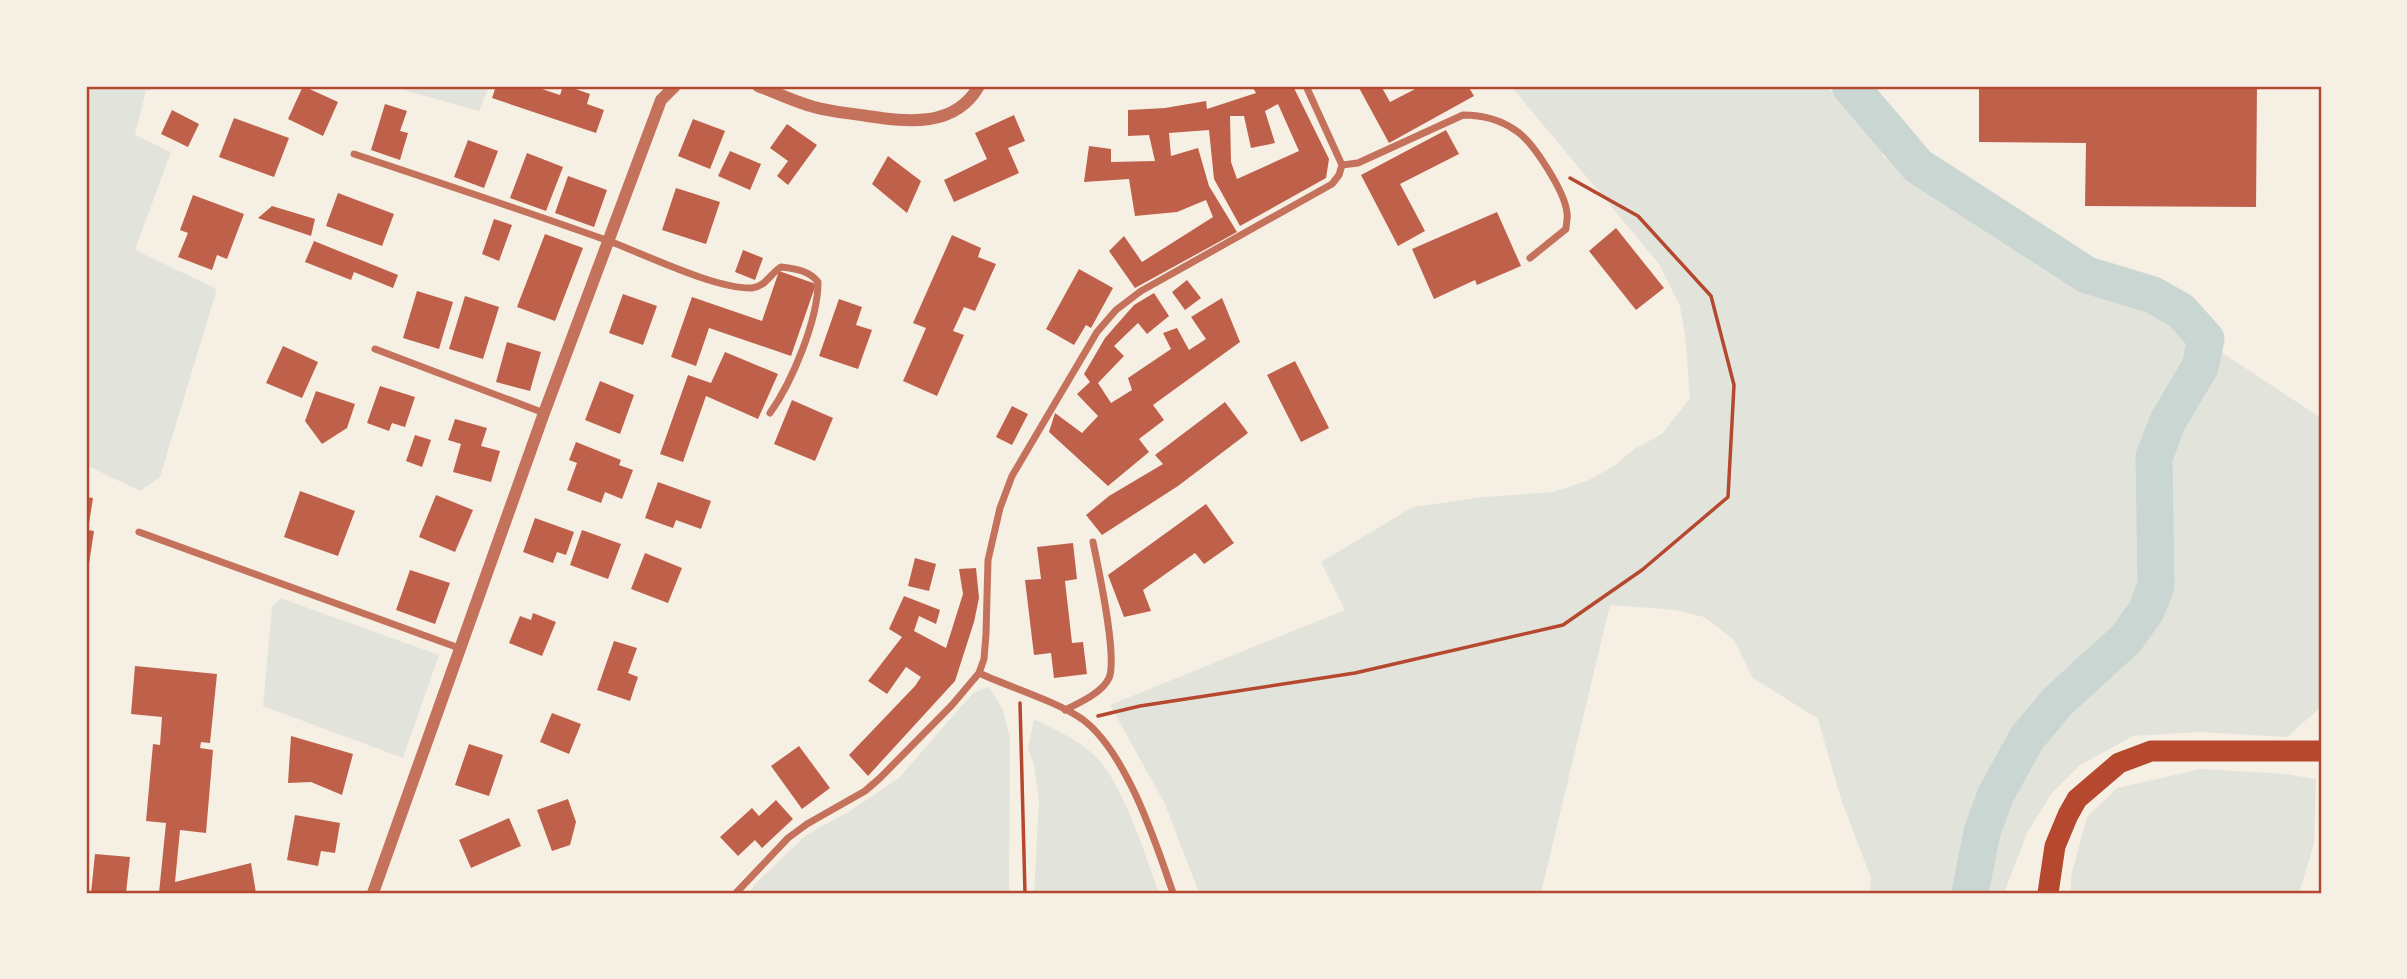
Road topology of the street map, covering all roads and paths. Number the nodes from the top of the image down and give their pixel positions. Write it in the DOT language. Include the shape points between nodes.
graph roads {
  1 [pos="674,86"];
  2 [pos="758,86"];
  3 [pos="979,86"];
  4 [pos="1306,86"];
  5 [pos="354,154"];
  6 [pos="1544,163"];
  7 [pos="1342,165"];
  8 [pos="608,241"];
  9 [pos="1530,258"];
  10 [pos="375,349"];
  11 [pos="544,413"];
  12 [pos="770,413"];
  13 [pos="139,532"];
  14 [pos="1093,542"];
  15 [pos="459,648"];
  16 [pos="979,673"];
  17 [pos="1019,691"];
  18 [pos="1065,710"];
  19 [pos="1082,719"];
  20 [pos="2312,751"];
  21 [pos="373,893"];
  22 [pos="736,893"];
  23 [pos="1025,893"];
  24 [pos="1173,893"];
  25 [pos="2048,893"];
  1 -- 8 [label="street" via="661,100"];
  2 -- 3 [label="street" via="811,107 901,121 942,117 961,107"];
  4 -- 7 [label="street"];
  5 -- 8 [label="street"];
  6 -- 7 [label="street" via="1517,131 1480,116 1463,115 1358,163"];
  6 -- 9 [label="street" via="1560,190 1566,229"];
  6 -- 19 [label="path" via="1638,216 1711,296 1734,385 1728,497 1642,570 1563,625 1354,673 1140,705"];
  7 -- 16 [label="street" via="1332,184 1141,292 1115,310 1097,332 1012,476 1000,508 988,560 984,659"];
  8 -- 11 [label="street"];
  8 -- 12 [label="street" via="726,286 757,288 781,267 800,270 818,282 817,304 787,388"];
  10 -- 11 [label="street"];
  11 -- 15 [label="street"];
  13 -- 15 [label="street"];
  14 -- 18 [label="street" via="1111,649 1109,677 1091,696"];
  15 -- 21 [label="street"];
  16 -- 17 [label="street"];
  16 -- 22 [label="street" via="866,791 788,838"];
  17 -- 18 [label="street"];
  17 -- 23 [label="path"];
  18 -- 19 [label="street"];
  19 -- 24 [label="street" via="1125,775"];
  20 -- 25 [label="highway" via="2151,751 2119,764 2077,799 2068,815 2055,846"];
}
